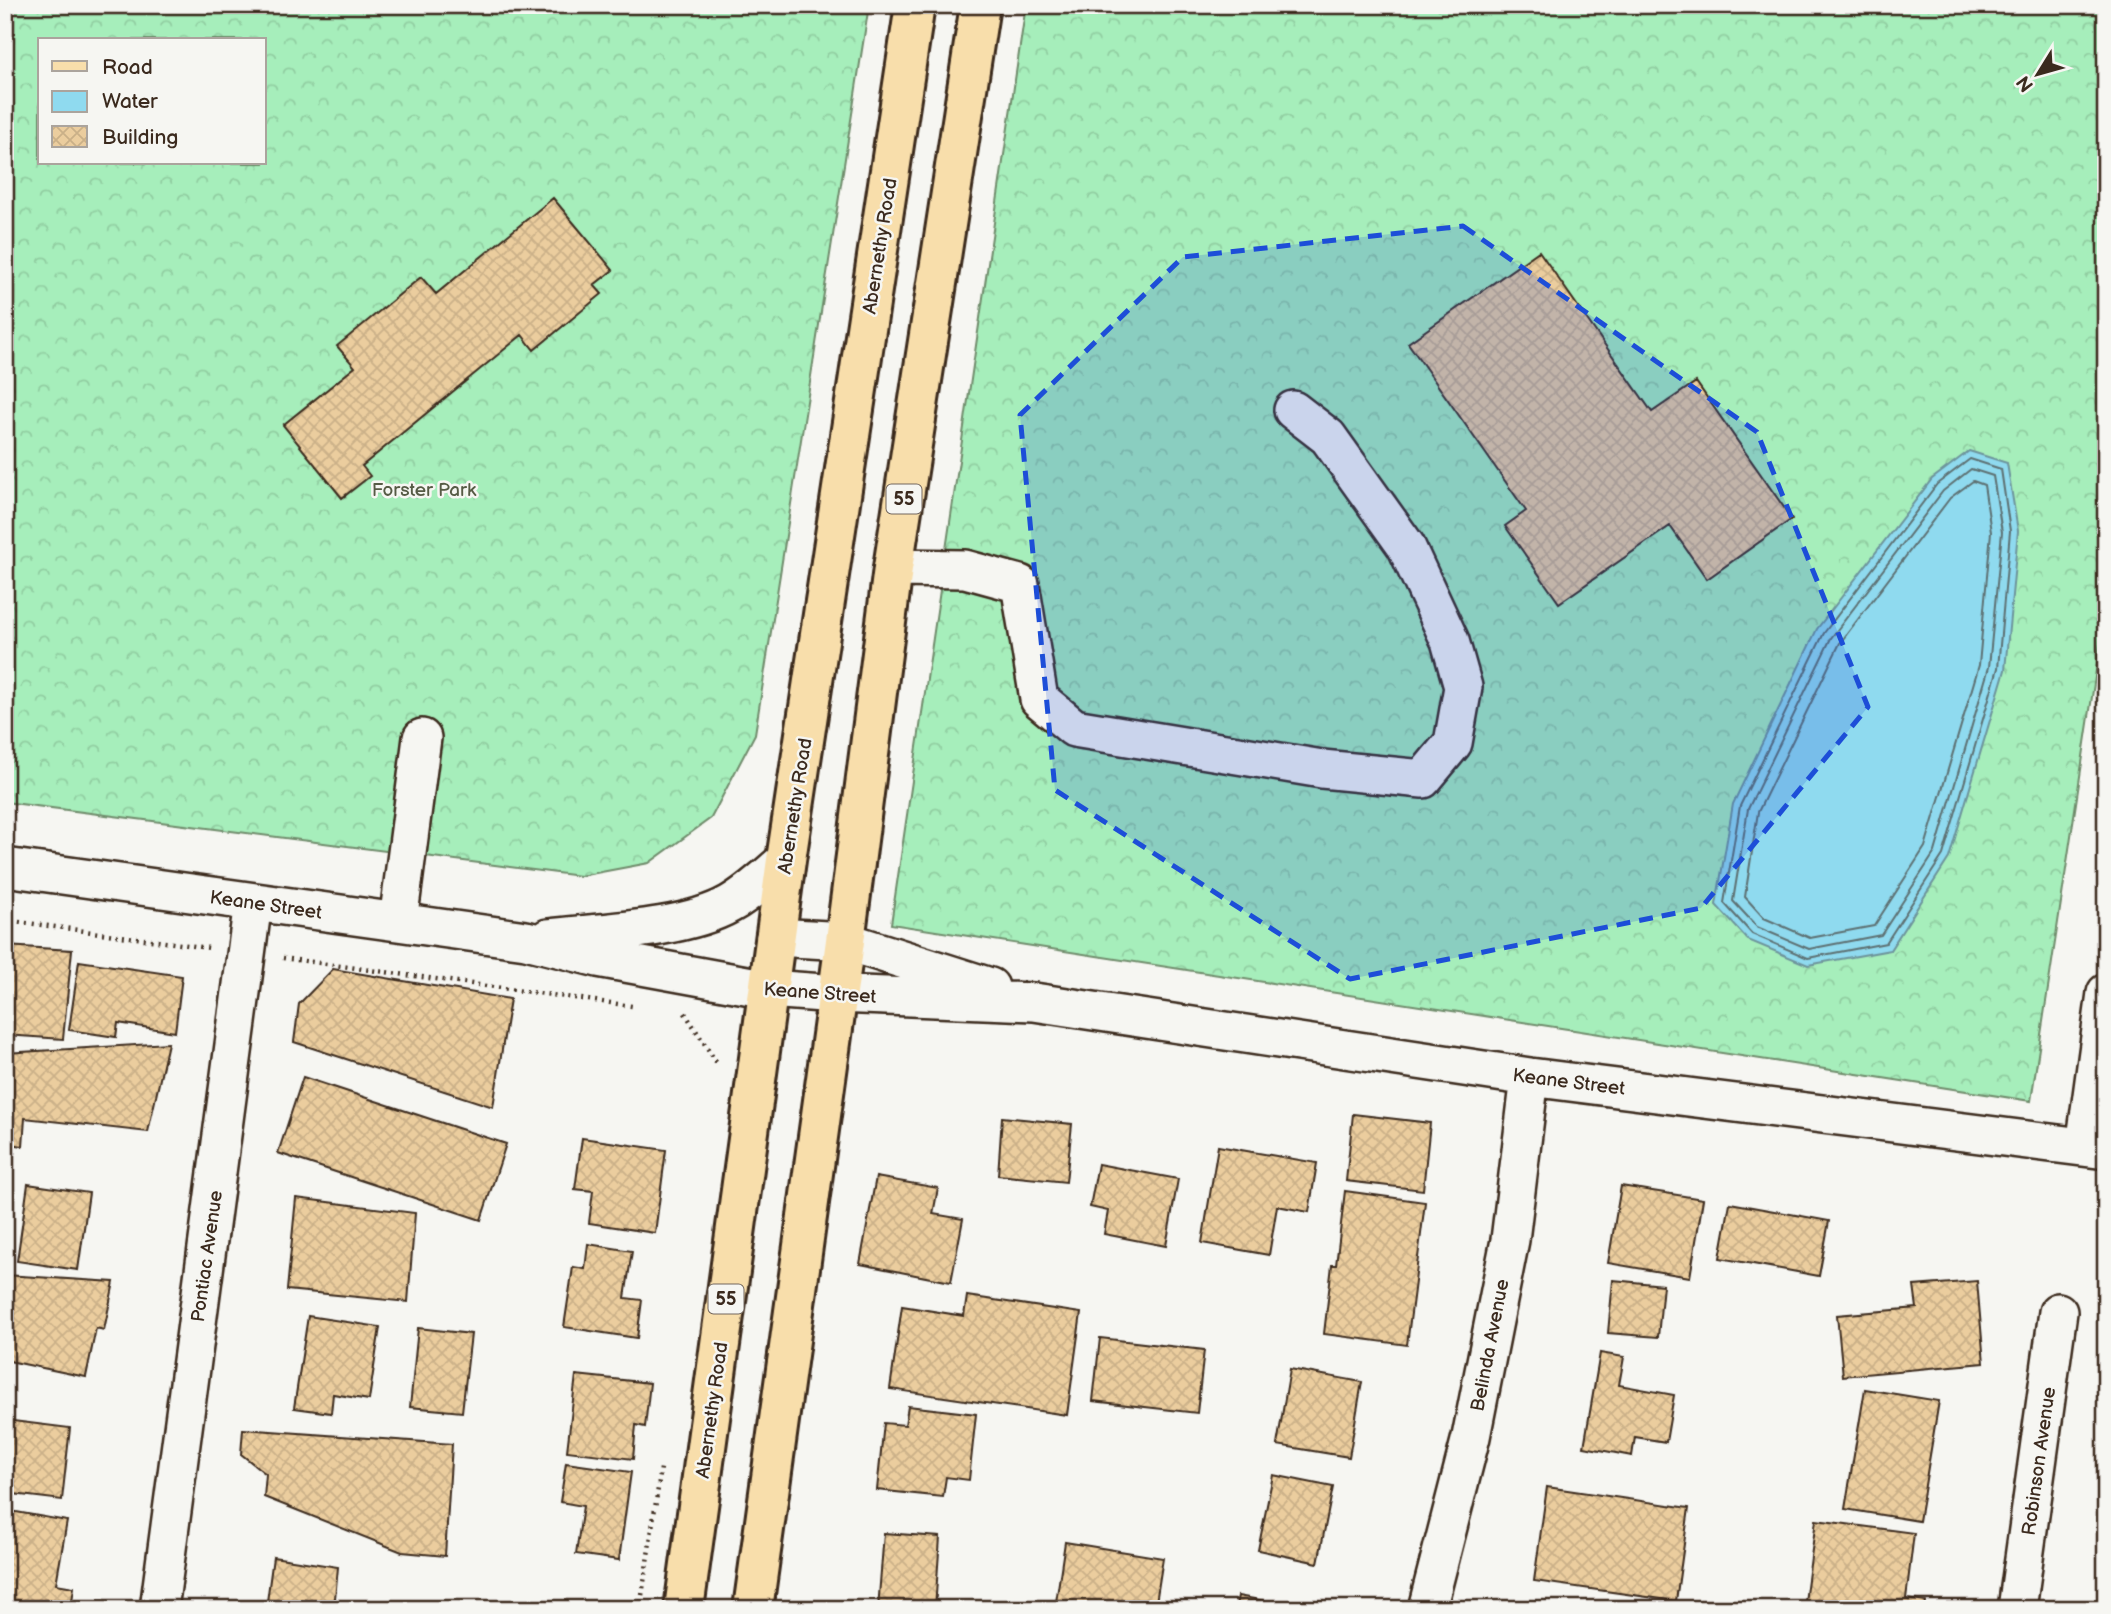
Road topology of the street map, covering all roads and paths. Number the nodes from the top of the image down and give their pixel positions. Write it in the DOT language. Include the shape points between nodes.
graph roads {
  1 [pos="915,5"];
  2 [pos="980,5"];
  3 [pos="1293,410"];
  4 [pos="893,568"];
  5 [pos="422,738"];
  6 [pos="786,860"];
  7 [pos="5,867"];
  8 [pos="253,902"];
  9 [pos="5,920"];
  10 [pos="398,922"];
  11 [pos="775,937"];
  12 [pos="526,940"];
  13 [pos="845,941"];
  14 [pos="247,953"];
  15 [pos="768,989"];
  16 [pos="2106,993"];
  17 [pos="837,994"];
  18 [pos="1034,1002"];
  19 [pos="645,1008"];
  20 [pos="673,1012"];
  21 [pos="720,1067"];
  22 [pos="1530,1077"];
  23 [pos="2095,1148"];
  24 [pos="2058,1312"];
  25 [pos="662,1460"];
  26 [pos="159,1609"];
  27 [pos="640,1609"];
  28 [pos="684,1609"];
  29 [pos="753,1609"];
  30 [pos="1427,1609"];
  31 [pos="2017,1609"];
  1 -- 6 [label="main road, Abernethy Road / 55"];
  2 -- 4 [label="main road, 55"];
  3 -- 4 [label="street" via="1328,437 1406,546 1450,641 1463,687 1453,743 1423,779 1322,769 1074,727 1039,699 1020,584 965,569"];
  4 -- 13 [label="main road, 55"];
  5 -- 10 [label="street"];
  6 -- 11 [label="main road, Abernethy Road / 55"];
  6 -- 12 [label="street, Keane Street" via="732,903 713,912 679,922"];
  7 -- 8 [label="street, Keane Street"];
  8 -- 10 [label="street, Keane Street"];
  8 -- 14 [label="street, Pontiac Avenue"];
  9 -- 14 [label="path"];
  10 -- 12 [label="street, Keane Street"];
  11 -- 13 [label="street, Keane Street"];
  11 -- 15 [label="main road, Abernethy Road / 55"];
  12 -- 15 [label="street, Keane Street"];
  13 -- 17 [label="main road, 55"];
  13 -- 18 [label="street, Keane Street"];
  14 -- 19 [label="path"];
  14 -- 26 [label="street, Pontiac Avenue"];
  15 -- 17 [label="street, Keane Street"];
  15 -- 28 [label="main road, Abernethy Road / 55"];
  16 -- 23 [label="street"];
  17 -- 18 [label="street, Keane Street"];
  17 -- 29 [label="main road, 55"];
  18 -- 22 [label="street, Keane Street"];
  20 -- 21 [label="path" via="687,1014"];
  22 -- 23 [label="street, Keane Street"];
  22 -- 30 [label="street, Belinda Avenue" via="1507,1253 1471,1437"];
  24 -- 31 [label="street, Robinson Avenue"];
  25 -- 27 [label="path"];
}
